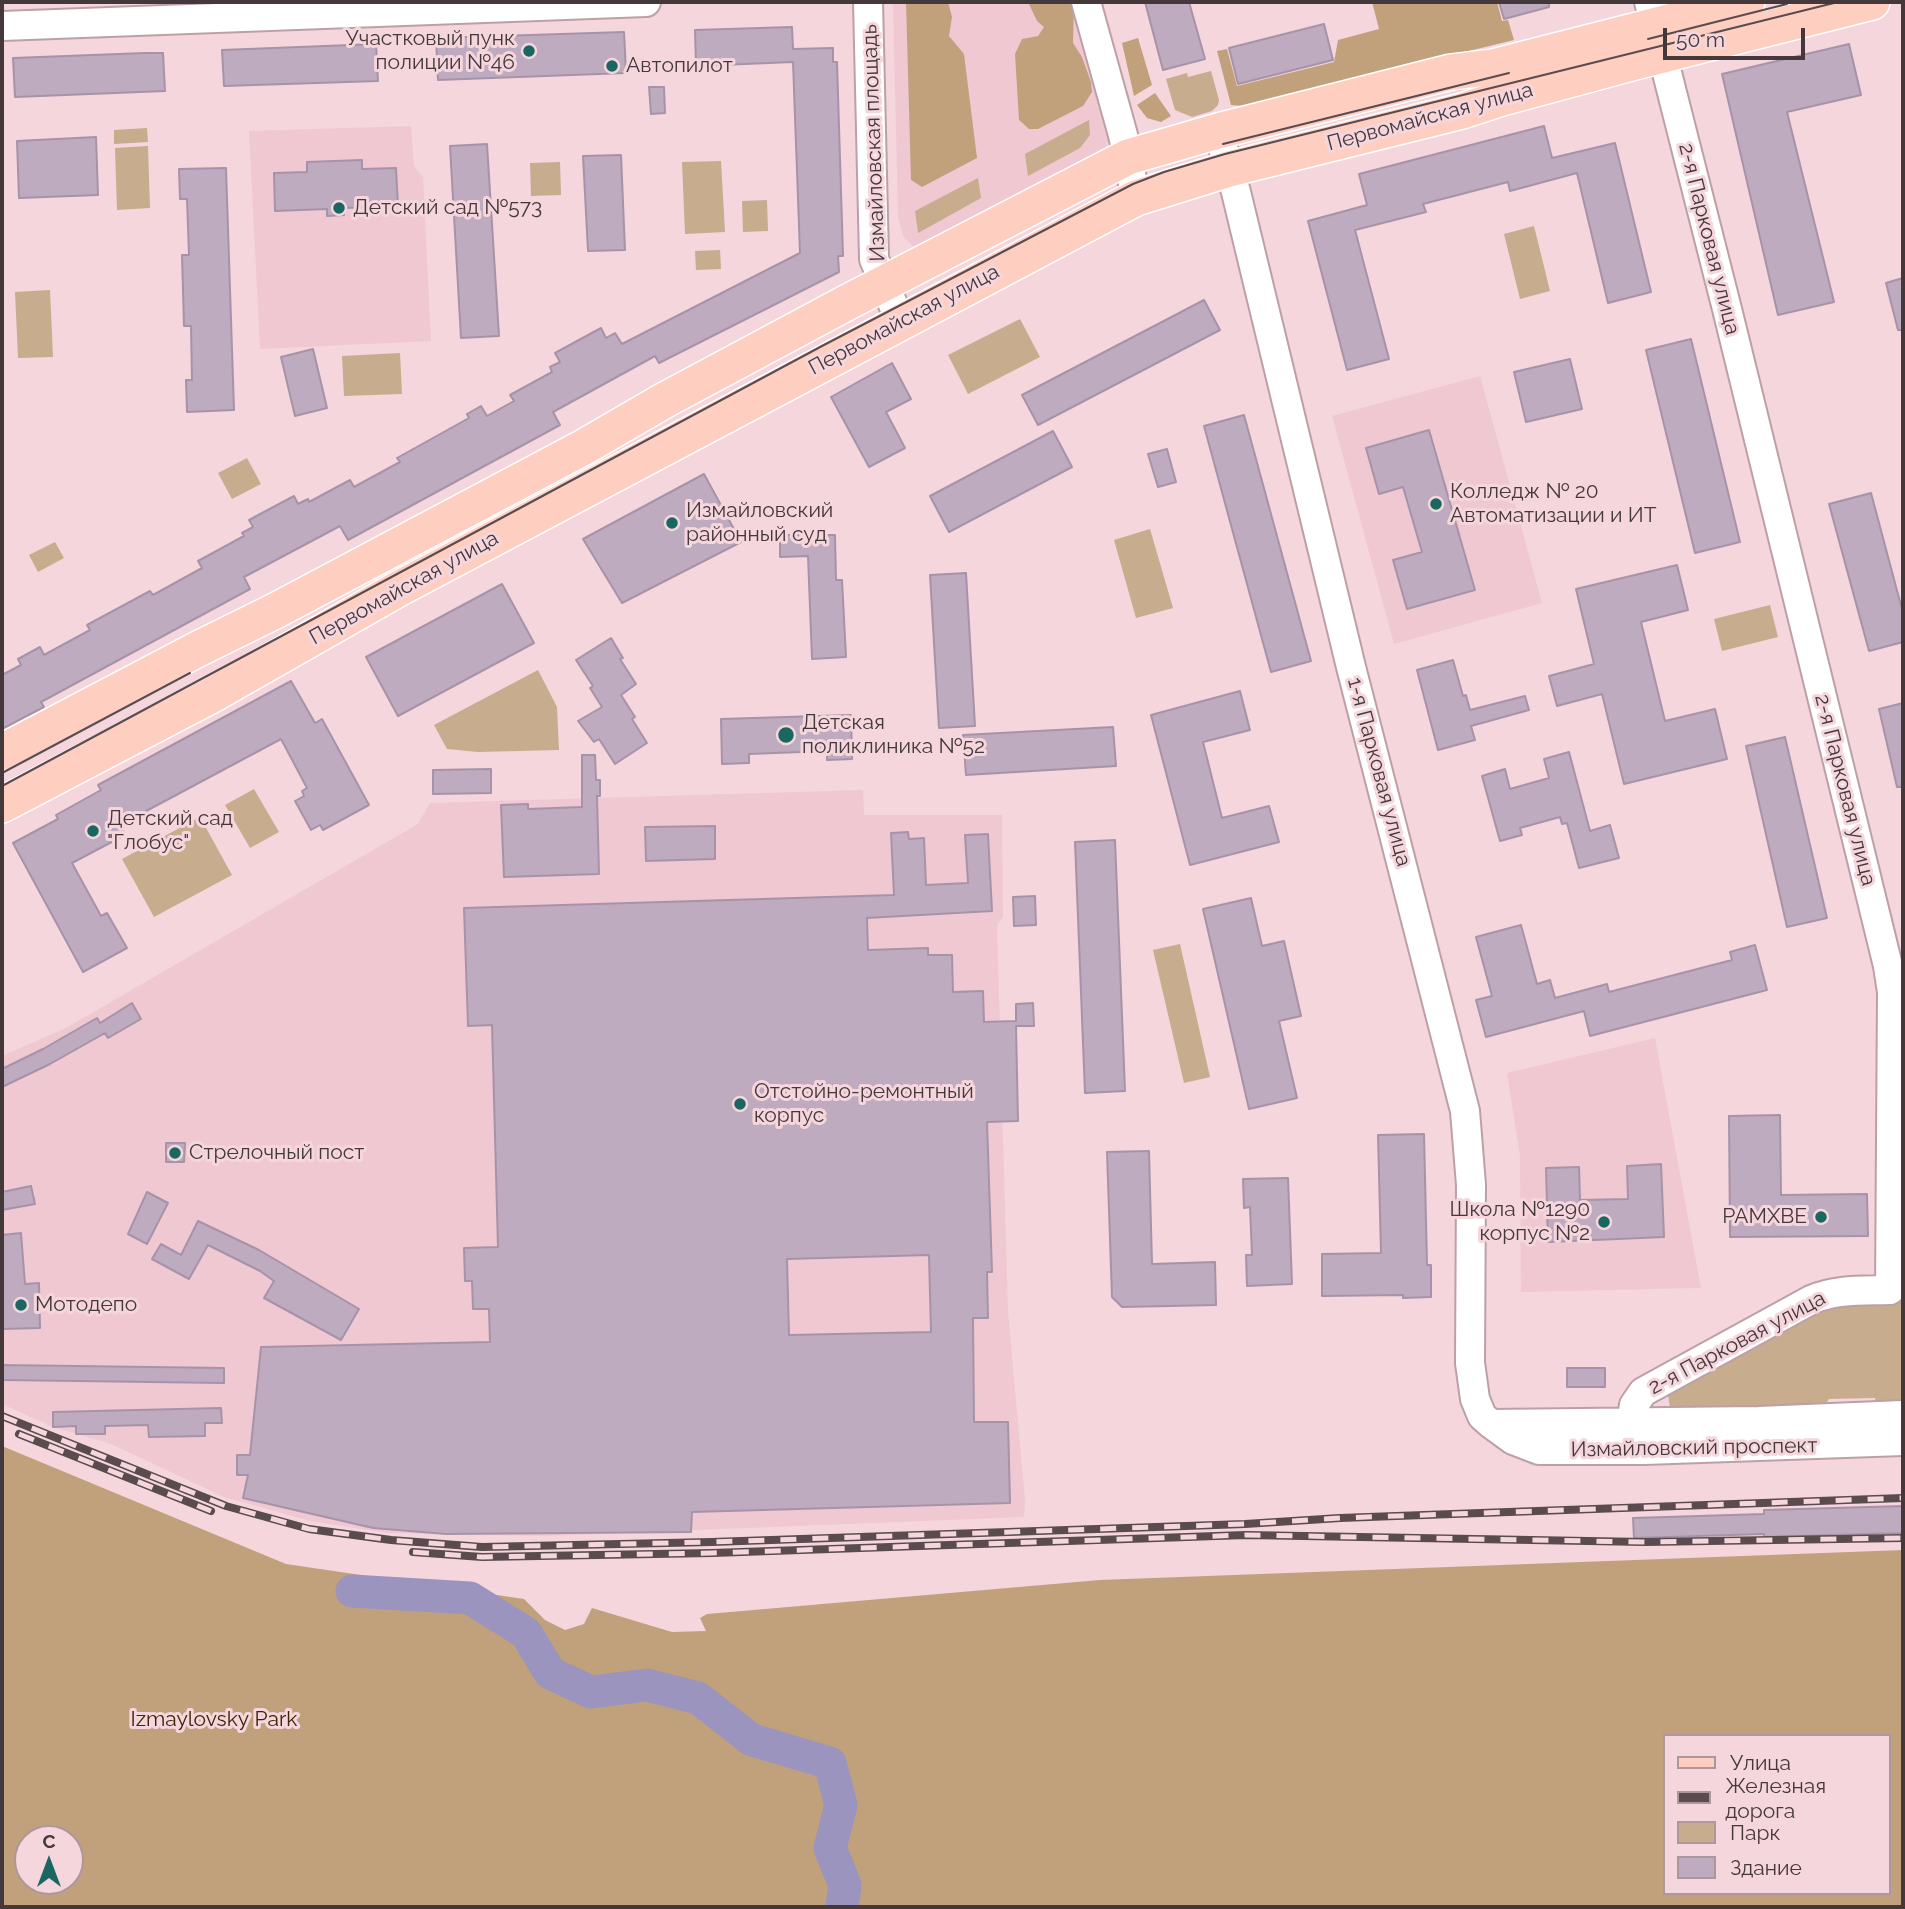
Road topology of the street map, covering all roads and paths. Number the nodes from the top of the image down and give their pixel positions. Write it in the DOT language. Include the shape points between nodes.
graph roads {
  1 [pos="646,2"];
  2 [pos="868,2"];
  3 [pos="1086,2"];
  4 [pos="1747,2"];
  5 [pos="1872,2"];
  6 [pos="500,5"];
  7 [pos="2,26"];
  8 [pos="1655,28"];
  9 [pos="1218,131"];
  10 [pos="1128,157"];
  11 [pos="1229,169"];
  12 [pos="1136,198"];
  13 [pos="884,284"];
  14 [pos="900,321"];
  15 [pos="198,649"];
  16 [pos="212,695"];
  17 [pos="2,752"];
  18 [pos="2,805"];
  19 [pos="1897,991"];
  20 [pos="1903,1415"];
  21 [pos="1488,1422"];
  22 [pos="1631,1423"];
  23 [pos="1903,1441"];
  1 -- 6 [label="street"];
  2 -- 13 [label="street, Измайловская площадь" via="874,259"];
  3 -- 10 [label="street"];
  4 -- 8 [label="main road, Первомайская улица"];
  5 -- 8 [label="main road, Первомайская улица"];
  6 -- 7 [label="street"];
  8 -- 9 [label="main road, Первомайская улица" via="1493,67 1451,72"];
  8 -- 11 [label="main road, Первомайская улица" via="1502,98"];
  8 -- 19 [label="street, 2-я Парковая улица"];
  9 -- 10 [label="main road, Первомайская улица"];
  9 -- 11 [label="street, 1-я Парковая улица"];
  10 -- 12 [label="street"];
  10 -- 13 [label="main road, Первомайская улица"];
  11 -- 12 [label="main road, Первомайская улица"];
  11 -- 21 [label="street, 1-я Парковая улица" via="1464,1104 1471,1185 1471,1370 1475,1399"];
  12 -- 14 [label="main road, Первомайская улица"];
  13 -- 14 [label="street, Измайловская площадь"];
  13 -- 15 [label="main road, Первомайская улица"];
  14 -- 16 [label="main road, Первомайская улица" via="398,589"];
  15 -- 16 [label="main road" via="199,669"];
  15 -- 17 [label="main road, Первомайская улица"];
  16 -- 18 [label="main road, Первомайская улица"];
  19 -- 22 [label="street, 2-я Парковая улица" via="1890,1290 1826,1293 1811,1300 1643,1392 1634,1405"];
  20 -- 22 [label="street, Измайловский проспект"];
  21 -- 22 [label="street, Измайловский проспект"];
  21 -- 23 [label="street, Измайловский проспект" via="1513,1440 1539,1450"];
}
